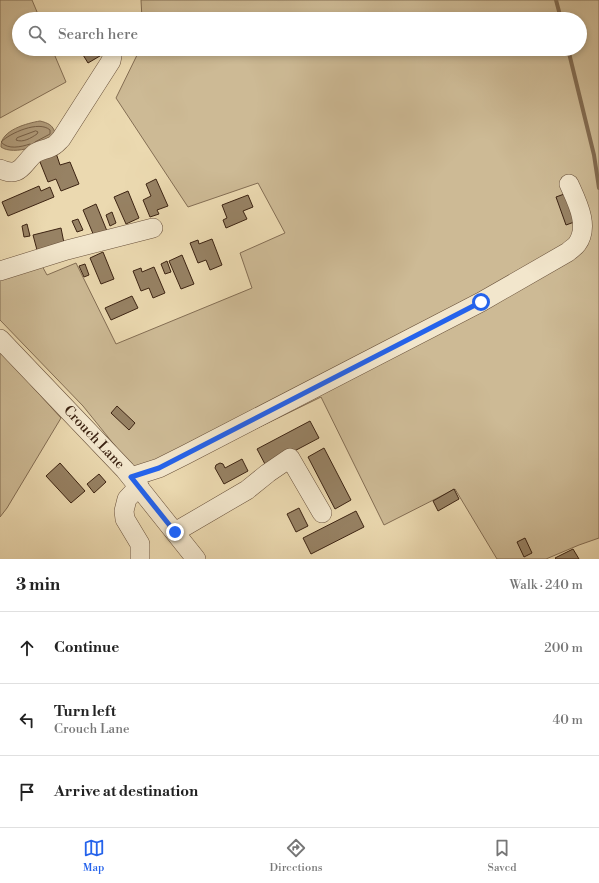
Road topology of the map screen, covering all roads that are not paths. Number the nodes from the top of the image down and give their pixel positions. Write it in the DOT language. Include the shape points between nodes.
graph roads {
  1 [pos="112,56"];
  2 [pos="0,169"];
  3 [pos="569,184"];
  4 [pos="153,228"];
  5 [pos="0,271"];
  6 [pos="0,339"];
  7 [pos="135,481"];
  8 [pos="322,514"];
  9 [pos="175,532"];
  10 [pos="140,559"];
  11 [pos="196,559"];
  1 -- 2 [label="street" via="61,139 51,148 33,154 17,171 7,172"];
  3 -- 7 [label="street" via="580,209 582,225 577,244 568,252 481,302"];
  4 -- 5 [label="street" via="67,250"];
  6 -- 7 [label="street, Crouch Lane"];
  7 -- 9 [label="street, Crouch Lane"];
  7 -- 10 [label="street" via="124,511 129,526 140,544"];
  8 -- 9 [label="street" via="290,458 247,490"];
  9 -- 11 [label="street, Crouch Lane"];
}
